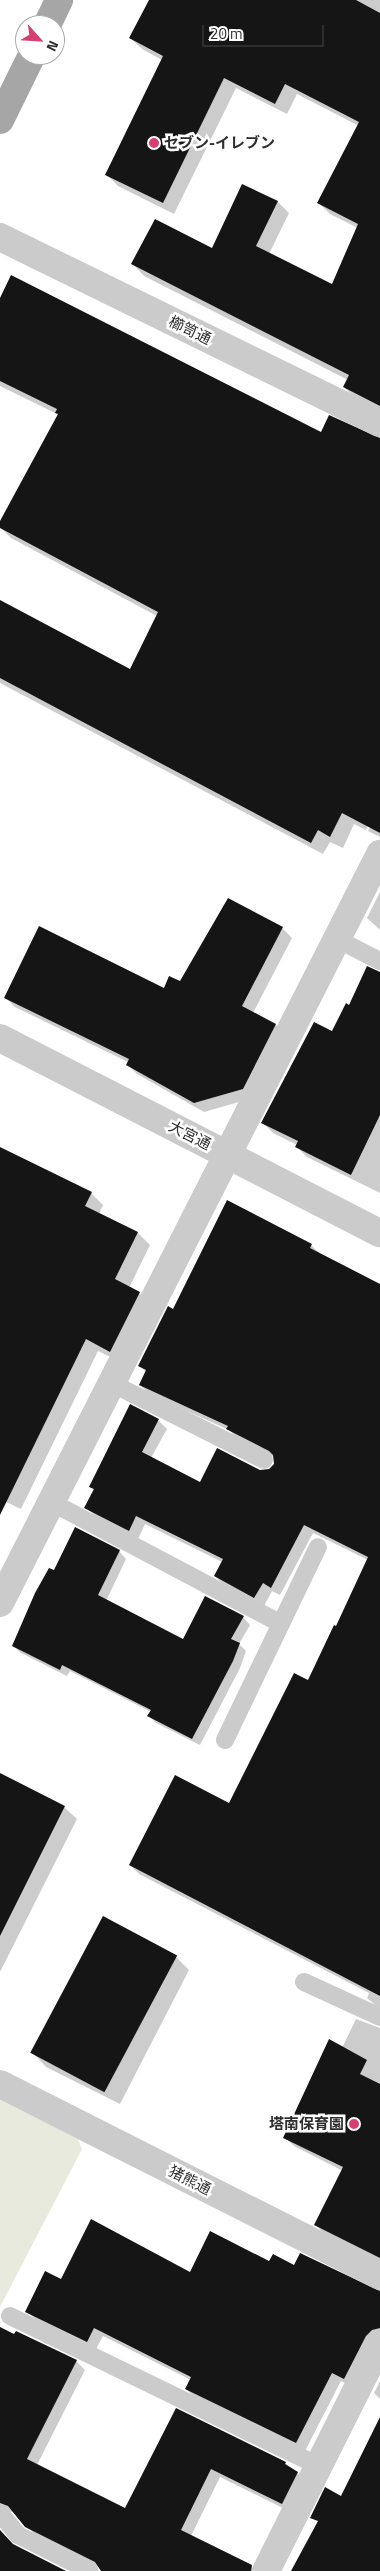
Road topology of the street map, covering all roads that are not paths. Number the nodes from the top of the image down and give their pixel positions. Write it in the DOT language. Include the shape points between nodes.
graph roads {
  1 [pos="59,0"];
  2 [pos="52,15"];
  3 [pos="27,65"];
  4 [pos="0,120"];
  5 [pos="0,237"];
  6 [pos="380,423"];
  7 [pos="380,854"];
  8 [pos="337,939"];
  9 [pos="380,961"];
  10 [pos="0,1038"];
  11 [pos="228,1154"];
  12 [pos="380,1233"];
  13 [pos="111,1383"];
  14 [pos="264,1460"];
  15 [pos="51,1502"];
  16 [pos="318,1547"];
  17 [pos="0,1602"];
  18 [pos="281,1624"];
  19 [pos="225,1740"];
  20 [pos="304,1982"];
  21 [pos="380,2017"];
  22 [pos="0,2084"];
  23 [pos="380,2276"];
  24 [pos="10,2316"];
  25 [pos="380,2343"];
  26 [pos="319,2466"];
  27 [pos="0,2513"];
  28 [pos="90,2571"];
  29 [pos="266,2571"];
  1 -- 2 [label="main road"];
  3 -- 4 [label="main road"];
  5 -- 6 [label="street, 櫛笥通"];
  7 -- 8 [label="street"];
  8 -- 9 [label="lane"];
  8 -- 11 [label="street"];
  10 -- 11 [label="street, 大宮通"];
  11 -- 12 [label="street, 大宮通"];
  11 -- 13 [label="street"];
  13 -- 14 [label="lane"];
  13 -- 15 [label="street"];
  15 -- 17 [label="street"];
  15 -- 18 [label="lane"];
  16 -- 18 [label="lane"];
  18 -- 19 [label="lane"];
  20 -- 21 [label="lane"];
  22 -- 23 [label="street, 猪熊通"];
  24 -- 26 [label="lane"];
  25 -- 26 [label="street"];
  26 -- 29 [label="street"];
  27 -- 28 [label="lane" via="18,2535"];
}
